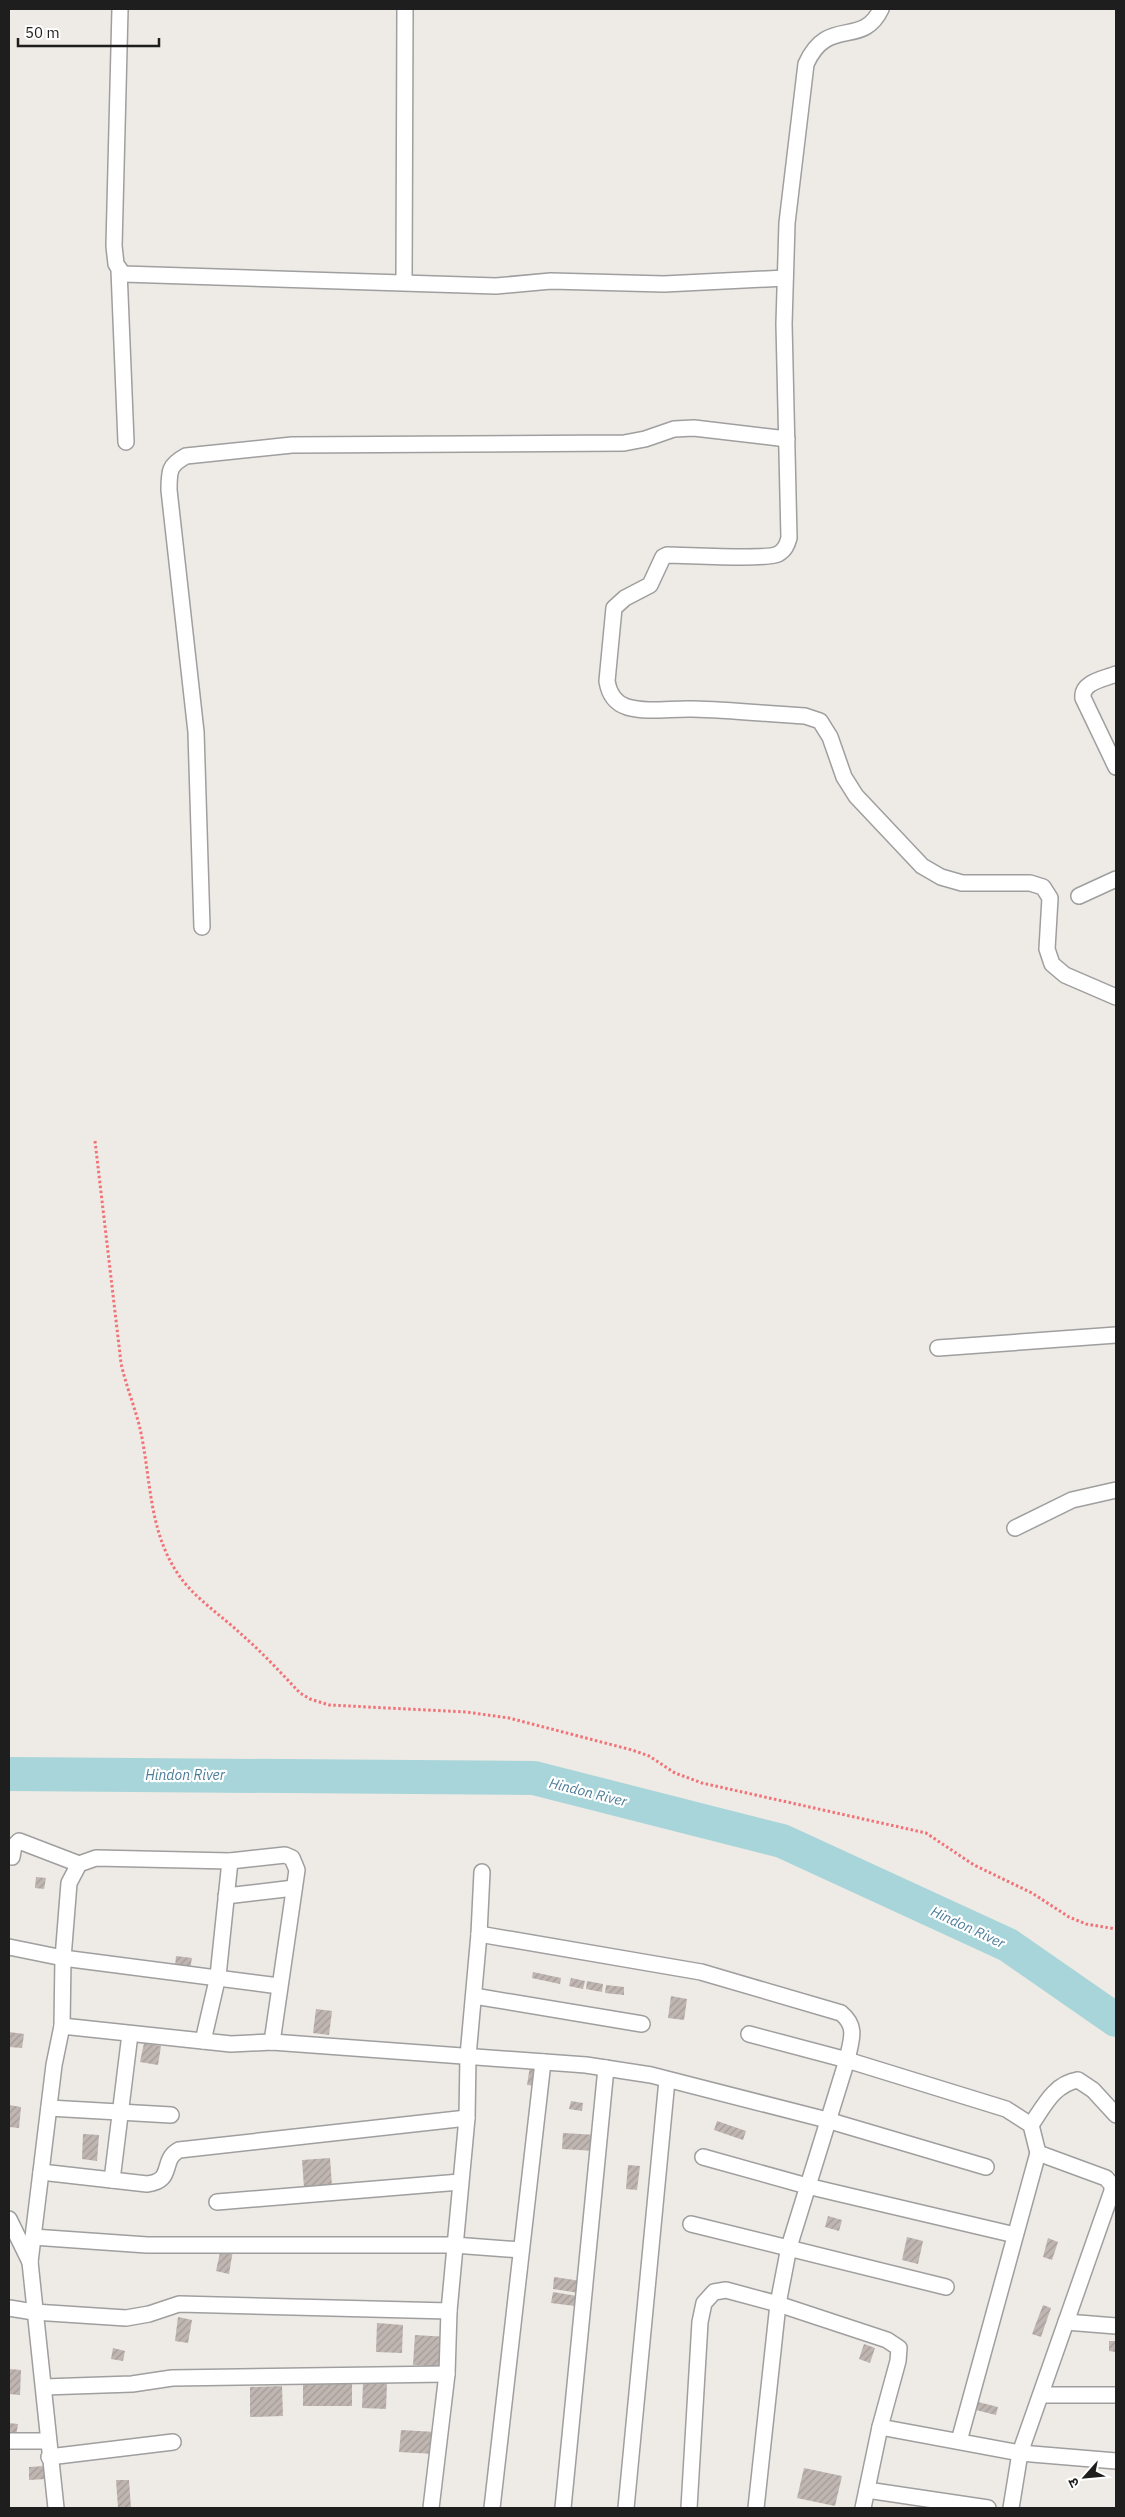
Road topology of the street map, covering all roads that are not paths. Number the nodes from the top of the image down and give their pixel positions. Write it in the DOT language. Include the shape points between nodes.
graph roads {
  1 [pos="120,9"];
  2 [pos="405,9"];
  3 [pos="880,9"];
  4 [pos="119,270"];
  5 [pos="785,278"];
  6 [pos="404,282"];
  7 [pos="786,439"];
  8 [pos="126,442"];
  9 [pos="1116,674"];
  10 [pos="1116,767"];
  11 [pos="1116,879"];
  12 [pos="1079,896"];
  13 [pos="202,927"];
  14 [pos="1116,997"];
  15 [pos="1116,1335"];
  16 [pos="938,1348"];
  17 [pos="1116,1490"];
  18 [pos="1015,1528"];
  19 [pos="12,1857"];
  20 [pos="230,1861"];
  21 [pos="79,1864"];
  22 [pos="482,1872"];
  23 [pos="294,1888"];
  24 [pos="226,1896"];
  25 [pos="480,1934"];
  26 [pos="9,1947"];
  27 [pos="63,1958"];
  28 [pos="218,1976"];
  29 [pos="278,1986"];
  30 [pos="474,1996"];
  31 [pos="642,2024"];
  32 [pos="62,2026"];
  33 [pos="130,2034"];
  34 [pos="749,2034"];
  35 [pos="204,2041"];
  36 [pos="272,2042"];
  37 [pos="468,2056"];
  38 [pos="847,2060"];
  39 [pos="543,2062"];
  40 [pos="606,2068"];
  41 [pos="668,2080"];
  42 [pos="49,2108"];
  43 [pos="120,2112"];
  44 [pos="171,2115"];
  45 [pos="1116,2115"];
  46 [pos="467,2118"];
  47 [pos="827,2120"];
  48 [pos="1031,2125"];
  49 [pos="1038,2153"];
  50 [pos="703,2157"];
  51 [pos="986,2167"];
  52 [pos="41,2172"];
  53 [pos="112,2180"];
  54 [pos="460,2182"];
  55 [pos="807,2186"];
  56 [pos="217,2202"];
  57 [pos="9,2219"];
  58 [pos="691,2224"];
  59 [pos="1015,2235"];
  60 [pos="32,2237"];
  61 [pos="454,2245"];
  62 [pos="789,2247"];
  63 [pos="521,2250"];
  64 [pos="30,2262"];
  65 [pos="946,2287"];
  66 [pos="778,2304"];
  67 [pos="9,2308"];
  68 [pos="449,2311"];
  69 [pos="34,2312"];
  70 [pos="1066,2322"];
  71 [pos="1116,2326"];
  72 [pos="447,2374"];
  73 [pos="44,2387"];
  74 [pos="1040,2395"];
  75 [pos="1116,2395"];
  76 [pos="880,2427"];
  77 [pos="9,2441"];
  78 [pos="48,2441"];
  79 [pos="959,2441"];
  80 [pos="173,2442"];
  81 [pos="1020,2453"];
  82 [pos="49,2457"];
  83 [pos="1116,2461"];
  84 [pos="867,2490"];
  85 [pos="56,2508"];
  86 [pos="431,2508"];
  87 [pos="492,2508"];
  88 [pos="563,2508"];
  89 [pos="626,2508"];
  90 [pos="689,2508"];
  91 [pos="756,2508"];
  92 [pos="863,2508"];
  93 [pos="988,2508"];
  94 [pos="1011,2508"];
  1 -- 4 [label="street" via="114,246"];
  2 -- 6 [label="street"];
  3 -- 5 [label="street" via="866,28 830,36 819,42 806,64 786,224"];
  4 -- 6 [label="street" via="123,274 138,276"];
  4 -- 8 [label="street"];
  5 -- 6 [label="street" via="664,284 551,282 496,286"];
  5 -- 7 [label="street"];
  7 -- 13 [label="street" via="674,428 645,440 624,443 292,445 186,456 175,462 169,473 196,732"];
  7 -- 14 [label="street" via="789,538 786,548 777,555 663,557 650,585 625,598 614,608 608,690 620,703 640,710 692,709 806,716 820,721 830,737 844,777 856,796 922,866 941,877 962,883 1030,883 1043,887 1050,898 1047,950 1052,964 1065,975"];
  9 -- 10 [label="street" via="1086,686 1082,692"];
  11 -- 12 [label="street"];
  15 -- 16 [label="street"];
  17 -- 18 [label="street" via="1072,1500"];
  19 -- 21 [label="street" via="14,1846 20,1842"];
  20 -- 21 [label="street" via="96,1858"];
  20 -- 23 [label="street" via="285,1855 292,1858 297,1870"];
  20 -- 24 [label="street"];
  21 -- 27 [label="street" via="69,1883"];
  22 -- 25 [label="street"];
  23 -- 24 [label="street"];
  23 -- 29 [label="street"];
  24 -- 28 [label="street"];
  25 -- 30 [label="street"];
  25 -- 38 [label="street" via="701,1972 840,2013 850,2020 852,2031"];
  26 -- 27 [label="street"];
  27 -- 28 [label="street"];
  27 -- 32 [label="street"];
  28 -- 29 [label="street"];
  28 -- 35 [label="street"];
  29 -- 36 [label="street"];
  30 -- 31 [label="street"];
  30 -- 37 [label="street"];
  32 -- 33 [label="street"];
  32 -- 42 [label="street"];
  33 -- 35 [label="street"];
  33 -- 43 [label="street"];
  34 -- 38 [label="street"];
  35 -- 36 [label="street" via="231,2044"];
  36 -- 37 [label="street"];
  37 -- 39 [label="street"];
  37 -- 46 [label="street"];
  38 -- 47 [label="street"];
  38 -- 48 [label="street" via="1006,2109"];
  39 -- 40 [label="street"];
  39 -- 63 [label="street"];
  40 -- 41 [label="street"];
  40 -- 88 [label="street"];
  41 -- 47 [label="street"];
  41 -- 89 [label="street"];
  42 -- 43 [label="street"];
  42 -- 52 [label="street"];
  43 -- 44 [label="street"];
  43 -- 53 [label="street"];
  45 -- 48 [label="street" via="1093,2090 1078,2080 1060,2086"];
  46 -- 53 [label="street" via="179,2150 171,2158 164,2177 156,2183"];
  46 -- 54 [label="street"];
  47 -- 51 [label="street"];
  47 -- 55 [label="street"];
  48 -- 49 [label="street"];
  49 -- 59 [label="street"];
  49 -- 70 [label="street" via="1106,2178 1112,2185"];
  50 -- 55 [label="street"];
  52 -- 53 [label="street"];
  52 -- 60 [label="street"];
  54 -- 56 [label="street"];
  54 -- 61 [label="street"];
  55 -- 59 [label="street"];
  55 -- 62 [label="street"];
  57 -- 64 [label="street"];
  58 -- 62 [label="street"];
  59 -- 79 [label="street"];
  60 -- 61 [label="street" via="147,2245"];
  60 -- 64 [label="street"];
  61 -- 63 [label="street"];
  61 -- 68 [label="street"];
  62 -- 65 [label="street"];
  62 -- 66 [label="street"];
  63 -- 87 [label="street"];
  64 -- 69 [label="street"];
  66 -- 76 [label="street" via="887,2340 899,2348"];
  66 -- 90 [label="street" via="726,2290 714,2292 704,2303 700,2322"];
  66 -- 91 [label="street"];
  67 -- 69 [label="street"];
  68 -- 69 [label="street" via="179,2304 126,2318"];
  68 -- 72 [label="street"];
  69 -- 73 [label="street"];
  70 -- 71 [label="street"];
  70 -- 74 [label="street"];
  72 -- 73 [label="street" via="172,2378 132,2384"];
  72 -- 86 [label="street"];
  73 -- 78 [label="street"];
  74 -- 75 [label="street"];
  74 -- 81 [label="street"];
  76 -- 79 [label="street"];
  76 -- 84 [label="street"];
  77 -- 78 [label="street"];
  78 -- 82 [label="street"];
  79 -- 81 [label="street"];
  80 -- 82 [label="street"];
  81 -- 83 [label="street"];
  81 -- 94 [label="street"];
  82 -- 85 [label="street"];
  84 -- 92 [label="street"];
  84 -- 93 [label="street"];
}
